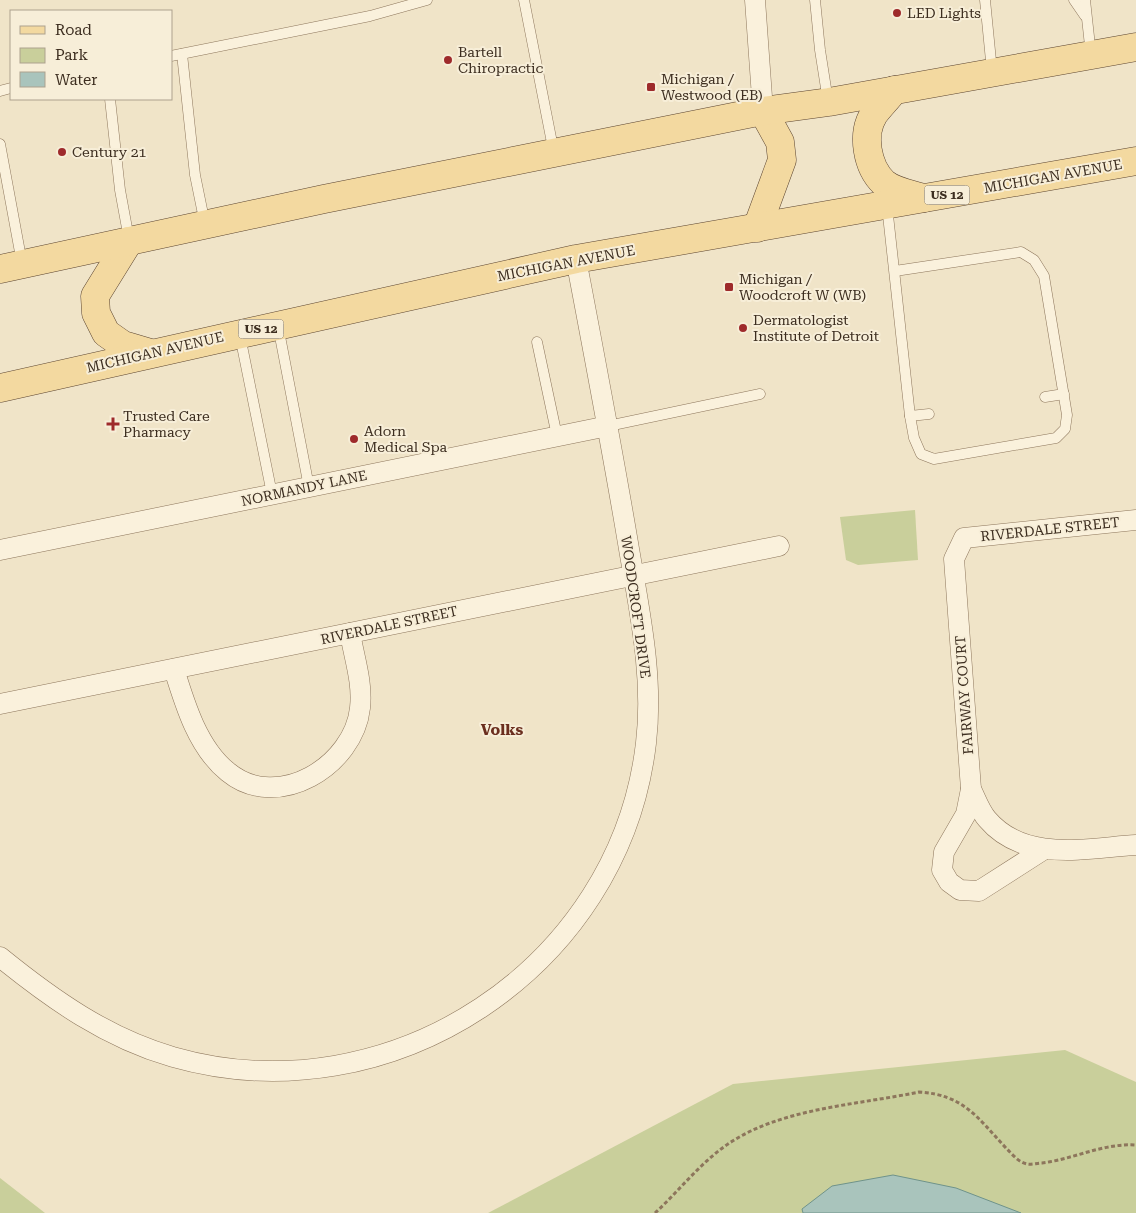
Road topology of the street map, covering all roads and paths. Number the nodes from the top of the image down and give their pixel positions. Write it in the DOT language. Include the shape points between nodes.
graph roads {
  1 [pos="428,0"];
  2 [pos="524,0"];
  3 [pos="755,0"];
  4 [pos="816,0"];
  5 [pos="985,0"];
  6 [pos="1074,0"];
  7 [pos="1085,0"];
  8 [pos="1086,17"];
  9 [pos="1136,47"];
  10 [pos="177,55"];
  11 [pos="1091,56"];
  12 [pos="992,72"];
  13 [pos="894,90"];
  14 [pos="110,100"];
  15 [pos="829,102"];
  16 [pos="763,111"];
  17 [pos="0,144"];
  18 [pos="554,154"];
  19 [pos="1136,161"];
  20 [pos="927,198"];
  21 [pos="886,205"];
  22 [pos="205,225"];
  23 [pos="757,228"];
  24 [pos="129,241"];
  25 [pos="576,259"];
  26 [pos="11,267"];
  27 [pos="895,271"];
  28 [pos="278,325"];
  29 [pos="240,333"];
  30 [pos="537,342"];
  31 [pos="150,353"];
  32 [pos="0,388"];
  33 [pos="760,394"];
  34 [pos="1064,394"];
  35 [pos="1045,397"];
  36 [pos="929,414"];
  37 [pos="910,416"];
  38 [pos="608,426"];
  39 [pos="557,436"];
  40 [pos="308,487"];
  41 [pos="272,494"];
  42 [pos="1136,520"];
  43 [pos="964,538"];
  44 [pos="779,546"];
  45 [pos="0,550"];
  46 [pos="633,575"];
  47 [pos="350,633"];
  48 [pos="174,670"];
  49 [pos="0,704"];
  50 [pos="971,789"];
  51 [pos="1136,845"];
  52 [pos="1043,850"];
  53 [pos="0,957"];
  54 [pos="1136,1145"];
  55 [pos="655,1213"];
  1 -- 10 [label="lane" via="370,16"];
  2 -- 18 [label="lane"];
  3 -- 16 [label="street"];
  4 -- 15 [label="lane"];
  5 -- 12 [label="lane"];
  6 -- 8 [label="lane"];
  7 -- 8 [label="lane"];
  8 -- 11 [label="lane"];
  9 -- 11 [label="main road"];
  10 -- 22 [label="lane"];
  11 -- 12 [label="main road"];
  12 -- 13 [label="main road"];
  13 -- 15 [label="main road"];
  13 -- 20 [label="main road" via="868,128 867,149 884,183 896,190"];
  14 -- 24 [label="lane"];
  15 -- 16 [label="main road"];
  16 -- 18 [label="main road"];
  16 -- 23 [label="main road" via="780,142 782,160"];
  17 -- 26 [label="lane" via="13,212"];
  18 -- 22 [label="main road"];
  19 -- 20 [label="main road, MICHIGAN AVENUE / US 12"];
  20 -- 21 [label="main road, MICHIGAN AVENUE / US 12"];
  21 -- 23 [label="main road, MICHIGAN AVENUE / US 12"];
  21 -- 27 [label="lane"];
  22 -- 24 [label="main road"];
  23 -- 25 [label="main road, MICHIGAN AVENUE / US 12"];
  24 -- 26 [label="main road"];
  24 -- 31 [label="main road" via="95,296 96,313 106,334 123,345"];
  25 -- 28 [label="main road, MICHIGAN AVENUE / US 12"];
  25 -- 38 [label="street, WOODCROFT DRIVE"];
  27 -- 34 [label="lane" via="1021,252 1034,260 1044,276"];
  27 -- 37 [label="lane"];
  28 -- 29 [label="main road, MICHIGAN AVENUE / US 12"];
  28 -- 40 [label="lane"];
  29 -- 31 [label="main road, MICHIGAN AVENUE / US 12"];
  29 -- 41 [label="lane"];
  30 -- 39 [label="lane"];
  31 -- 32 [label="main road, MICHIGAN AVENUE / US 12"];
  33 -- 38 [label="lane"];
  34 -- 35 [label="lane"];
  34 -- 37 [label="lane" via="1067,415 1064,429 1056,438 934,459 921,454"];
  36 -- 37 [label="lane"];
  38 -- 39 [label="street, NORMANDY LANE"];
  38 -- 46 [label="street, WOODCROFT DRIVE"];
  39 -- 40 [label="street, NORMANDY LANE"];
  40 -- 41 [label="street, NORMANDY LANE"];
  41 -- 45 [label="street, NORMANDY LANE"];
  42 -- 43 [label="street, RIVERDALE STREET"];
  43 -- 50 [label="street, FAIRWAY COURT" via="954,559"];
  44 -- 46 [label="street, RIVERDALE STREET"];
  46 -- 47 [label="street, RIVERDALE STREET"];
  46 -- 53 [label="street, WOODCROFT DRIVE" via="646,661 648,716 646,747 627,822 612,859 576,918 527,973 474,1014 411,1045 346,1064 290,1071 230,1068 171,1057 124,1040 41,991"];
  47 -- 48 [label="street, RIVERDALE STREET"];
  47 -- 48 [label="street" via="361,694 356,728 347,746 321,772 293,784 259,785 229,773 206,747 195,728"];
  48 -- 49 [label="street, RIVERDALE STREET"];
  50 -- 52 [label="street, FAIRWAY COURT" via="986,818 1002,833 1020,844"];
  50 -- 52 [label="street" via="966,814 944,852 942,870 949,882 960,890 979,891"];
  51 -- 52 [label="street"];
  54 -- 55 [label="path" via="1114,1145 1064,1160 1028,1165 1017,1160 972,1112 957,1101 939,1093 919,1092 778,1119 748,1132 726,1145"];
}
